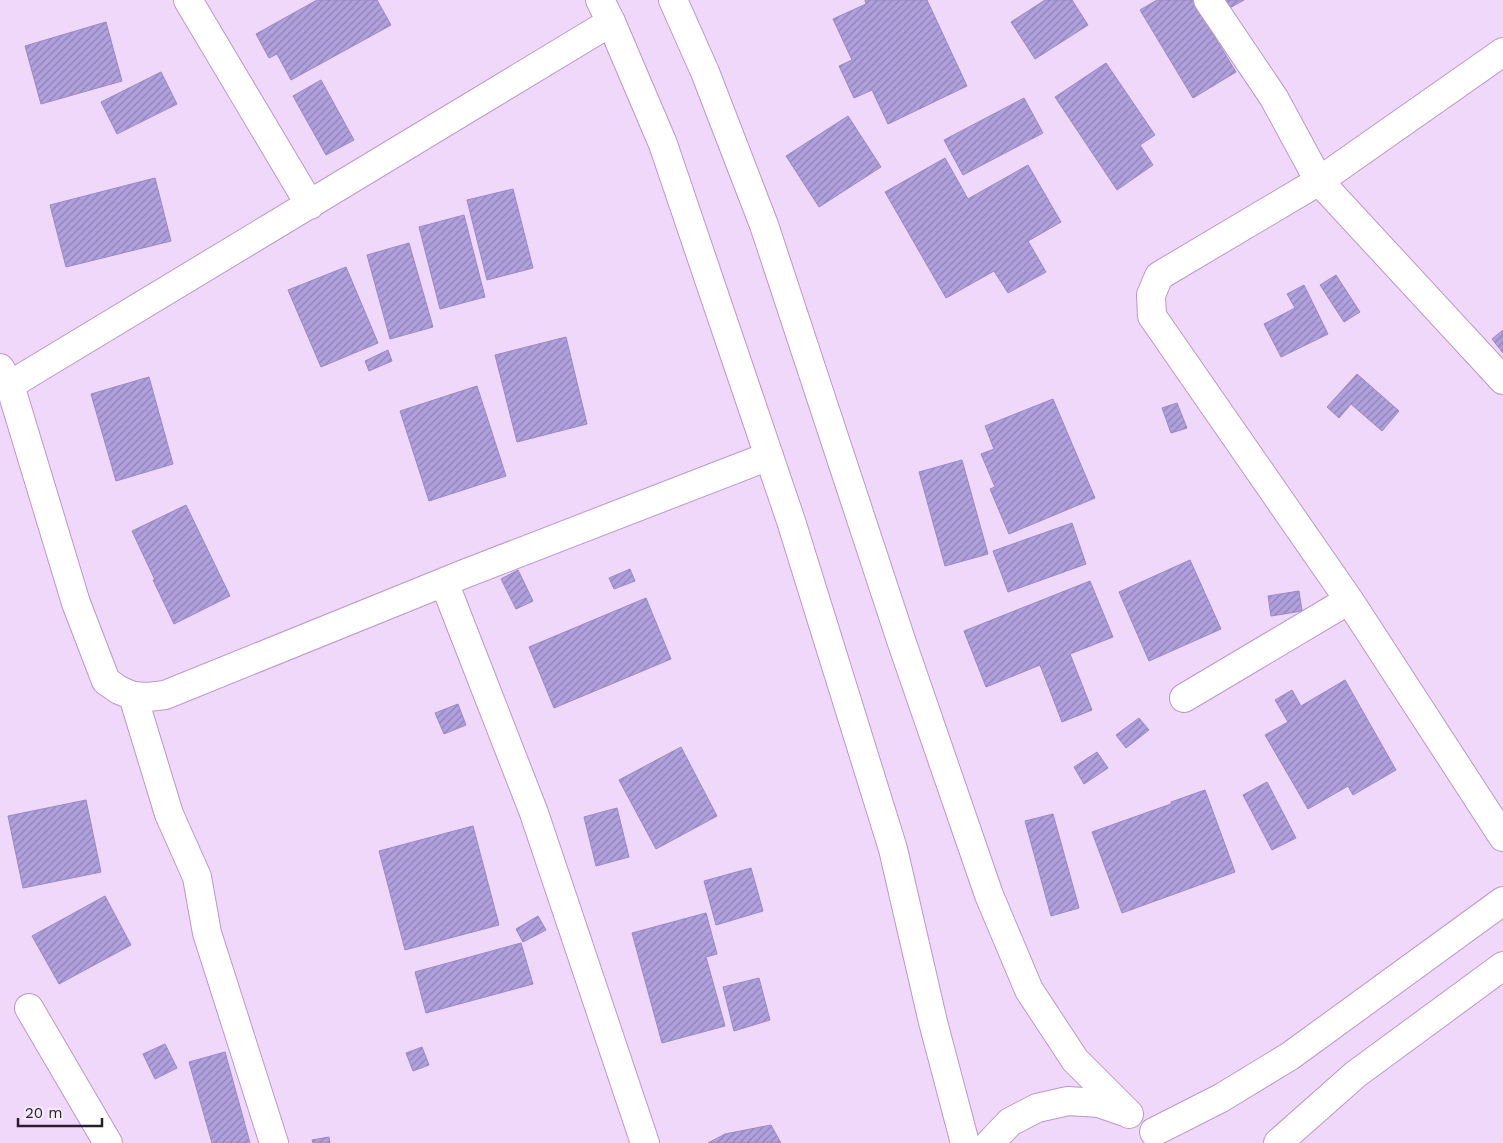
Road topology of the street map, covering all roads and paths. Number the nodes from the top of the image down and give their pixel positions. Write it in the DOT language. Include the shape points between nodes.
graph roads {
  1 [pos="188,0"];
  2 [pos="673,0"];
  3 [pos="1208,0"];
  4 [pos="605,11"];
  5 [pos="1503,52"];
  6 [pos="1319,181"];
  7 [pos="310,205"];
  8 [pos="5,377"];
  9 [pos="1503,380"];
  10 [pos="769,456"];
  11 [pos="444,582"];
  12 [pos="1350,600"];
  13 [pos="133,696"];
  14 [pos="1184,698"];
  15 [pos="1503,837"];
  16 [pos="1503,901"];
  17 [pos="1503,966"];
  18 [pos="29,1008"];
  19 [pos="1129,1114"];
  20 [pos="1158,1138"];
  21 [pos="108,1143"];
  22 [pos="274,1143"];
  23 [pos="644,1143"];
  24 [pos="965,1143"];
  25 [pos="990,1143"];
  26 [pos="1278,1143"];
  1 -- 7 [label="street"];
  2 -- 19 [label="street" via="705,72 764,225 989,895 1028,990 1075,1060"];
  3 -- 6 [label="street" via="1274,98"];
  4 -- 7 [label="street"];
  4 -- 10 [label="street" via="663,144"];
  5 -- 6 [label="street"];
  6 -- 9 [label="street"];
  6 -- 12 [label="street" via="1159,276 1151,295 1152,316"];
  7 -- 8 [label="street"];
  8 -- 13 [label="street" via="76,603 106,681"];
  10 -- 11 [label="street"];
  10 -- 24 [label="street" via="893,849"];
  11 -- 13 [label="street" via="165,694 148,698"];
  11 -- 23 [label="street" via="534,813"];
  12 -- 14 [label="street"];
  12 -- 15 [label="street"];
  13 -- 22 [label="street" via="170,814 197,877 207,933"];
  16 -- 20 [label="street" via="1290,1056"];
  17 -- 26 [label="street" via="1356,1074"];
  18 -- 21 [label="street"];
  19 -- 20 [label="street"];
  19 -- 25 [label="street" via="1100,1103 1068,1101 1053,1104 1010,1122"];
}
